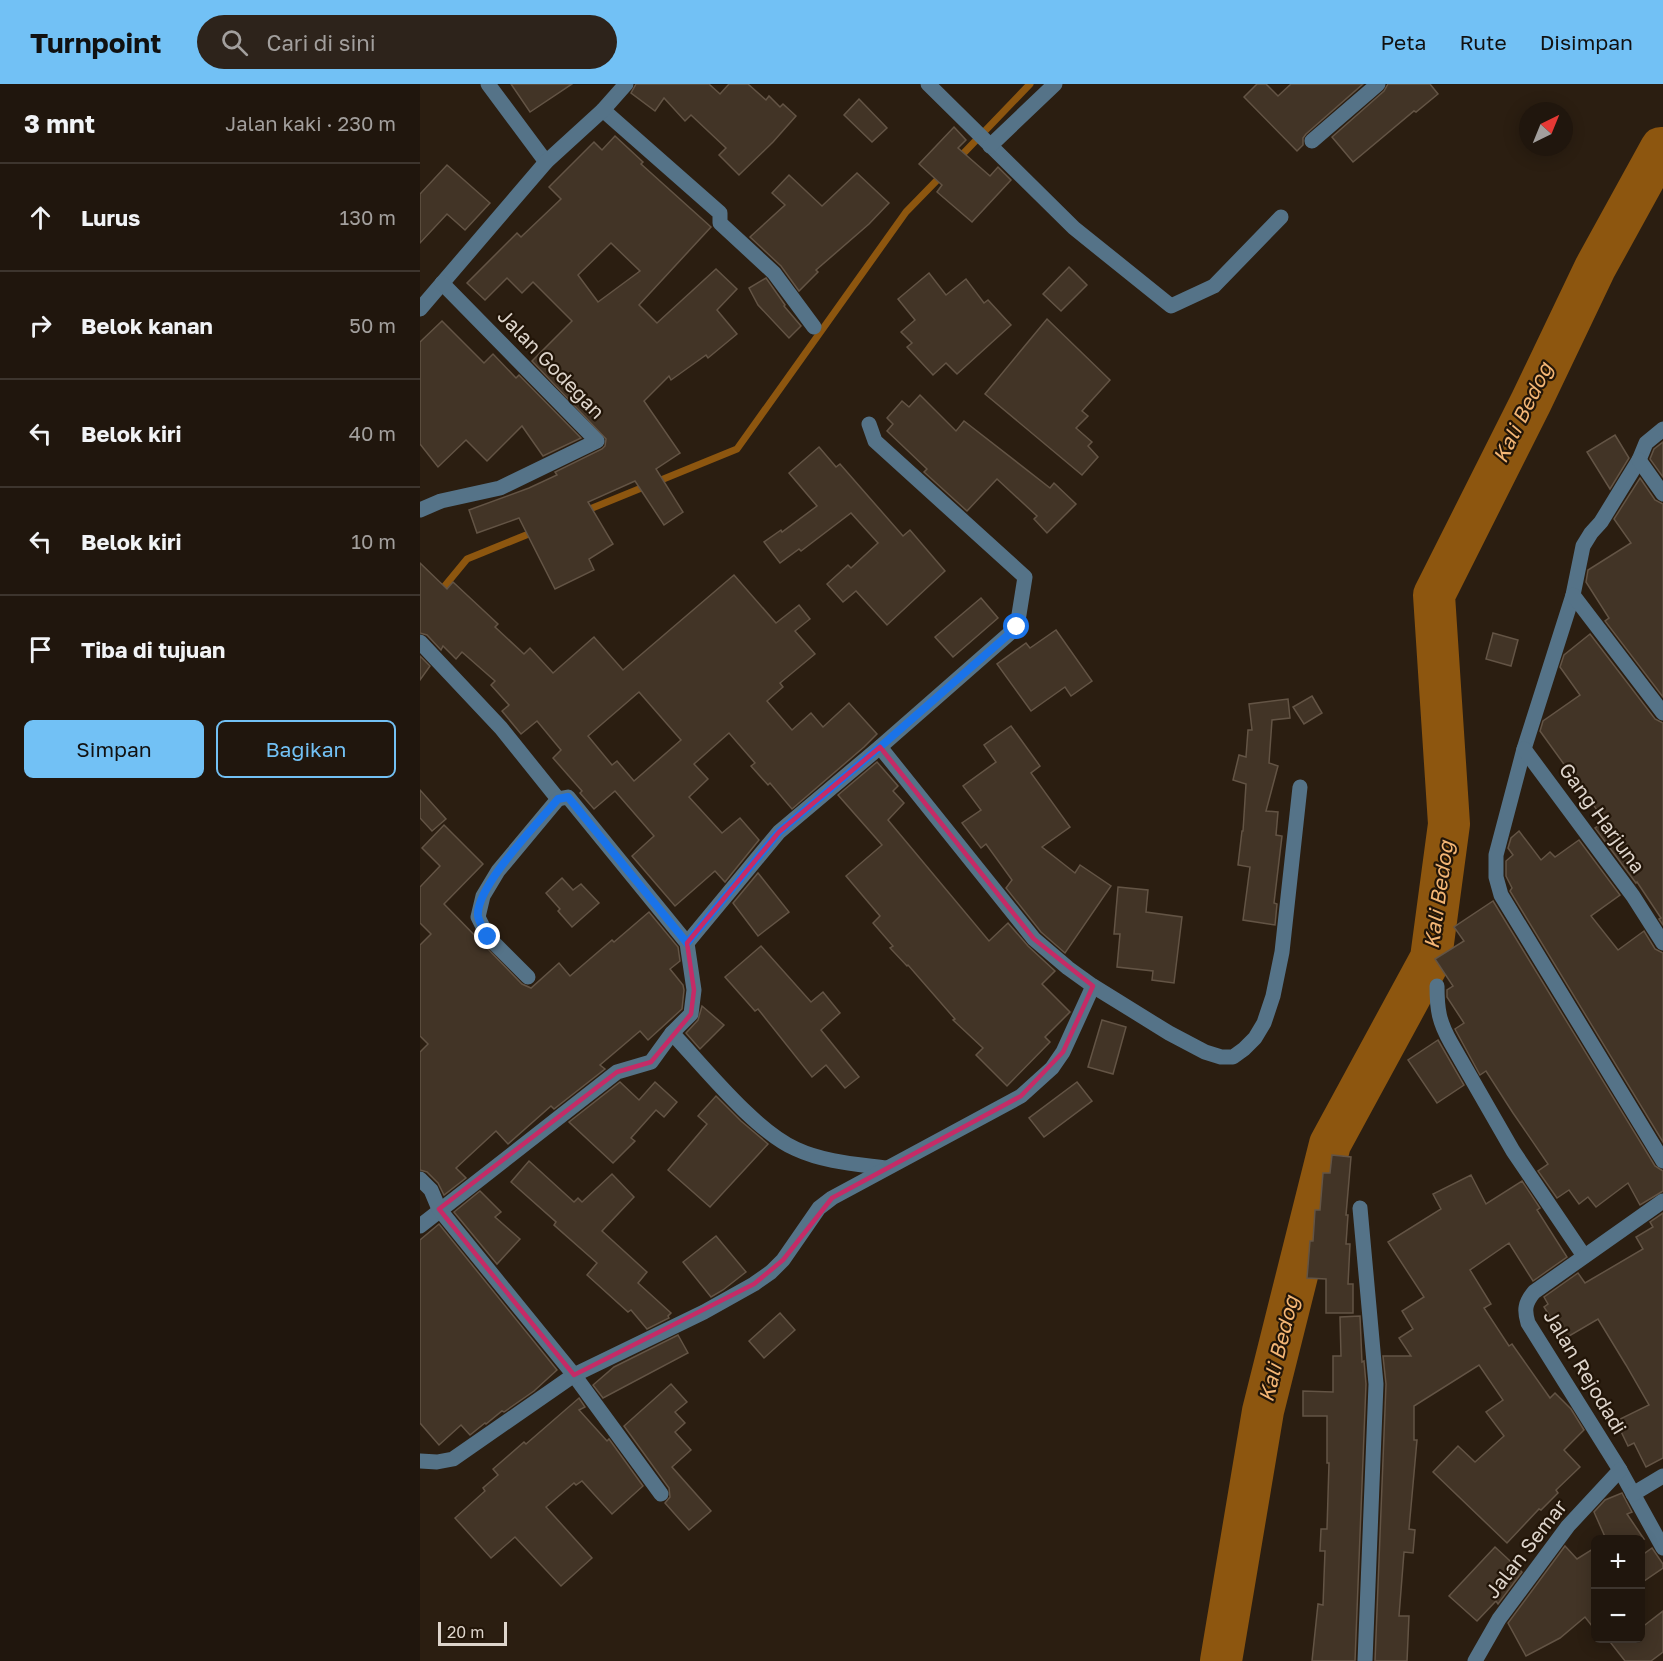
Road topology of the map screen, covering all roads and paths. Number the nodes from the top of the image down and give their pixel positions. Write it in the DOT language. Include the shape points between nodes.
graph roads {
  1 [pos="488,84"];
  2 [pos="626,84"];
  3 [pos="928,84"];
  4 [pos="1055,84"];
  5 [pos="1378,84"];
  6 [pos="603,110"];
  7 [pos="1312,141"];
  8 [pos="990,146"];
  9 [pos="546,162"];
  10 [pos="1281,217"];
  11 [pos="442,284"];
  12 [pos="420,309"];
  13 [pos="814,327"];
  14 [pos="869,424"];
  15 [pos="1663,429"];
  16 [pos="1639,460"];
  17 [pos="1663,494"];
  18 [pos="420,510"];
  19 [pos="1573,595"];
  20 [pos="420,642"];
  21 [pos="1663,713"];
  22 [pos="880,747"];
  23 [pos="1524,748"];
  24 [pos="1300,787"];
  25 [pos="558,799"];
  26 [pos="687,943"];
  27 [pos="1663,943"];
  28 [pos="528,976"];
  29 [pos="1093,986"];
  30 [pos="1437,986"];
  31 [pos="672,1033"];
  32 [pos="1663,1161"];
  33 [pos="886,1168"];
  34 [pos="420,1179"];
  35 [pos="1663,1202"];
  36 [pos="1360,1208"];
  37 [pos="439,1209"];
  38 [pos="420,1226"];
  39 [pos="1584,1256"];
  40 [pos="574,1375"];
  41 [pos="420,1461"];
  42 [pos="1620,1470"];
  43 [pos="1663,1476"];
  44 [pos="661,1494"];
  45 [pos="1633,1494"];
  46 [pos="1663,1548"];
  47 [pos="1365,1661"];
  48 [pos="1475,1661"];
  1 -- 9 [label="street"];
  2 -- 6 [label="street"];
  3 -- 8 [label="street"];
  4 -- 8 [label="street"];
  5 -- 7 [label="street"];
  6 -- 9 [label="street"];
  6 -- 13 [label="street" via="720,213 720,223 774,273"];
  8 -- 10 [label="street" via="1074,228 1171,306 1214,286"];
  9 -- 11 [label="street"];
  11 -- 12 [label="street"];
  11 -- 18 [label="street, Jalan Godegan" via="597,441 500,488 441,501"];
  14 -- 22 [label="street" via="874,441 1025,577 1017,627"];
  15 -- 16 [label="street" via="1646,443"];
  16 -- 17 [label="street"];
  16 -- 19 [label="street" via="1583,546"];
  19 -- 21 [label="street"];
  19 -- 23 [label="street"];
  20 -- 25 [label="street" via="501,728"];
  22 -- 26 [label="street" via="779,832"];
  22 -- 29 [label="street" via="1034,939"];
  23 -- 27 [label="street, Gang Harjuna"];
  23 -- 32 [label="street" via="1496,855 1501,895"];
  24 -- 29 [label="street" via="1282,952 1273,996 1264,1023 1244,1049 1233,1057 1205,1053"];
  25 -- 26 [label="street" via="568,797"];
  25 -- 28 [label="street" via="498,871 483,896 478,917 488,937"];
  26 -- 31 [label="street" via="694,990 691,1014"];
  29 -- 33 [label="street" via="1063,1052 1040,1080 1004,1106"];
  30 -- 39 [label="street" via="1441,1025 1513,1151"];
  31 -- 33 [label="street" via="753,1117 786,1143 823,1158"];
  31 -- 37 [label="street" via="651,1062 617,1072"];
  33 -- 40 [label="street" via="819,1208 783,1260 754,1284"];
  34 -- 37 [label="street" via="431,1190"];
  35 -- 39 [label="street, Jalan Rejodadi"];
  36 -- 47 [label="street" via="1376,1384"];
  37 -- 38 [label="street"];
  37 -- 40 [label="street"];
  39 -- 42 [label="street, Jalan Rejodadi" via="1534,1292 1526,1302 1525,1312 1528,1323"];
  40 -- 41 [label="street" via="453,1459"];
  40 -- 44 [label="street"];
  42 -- 45 [label="street, Jalan Rejodadi"];
  42 -- 48 [label="street, Jalan Semar" via="1568,1526 1499,1619"];
  43 -- 45 [label="street"];
  45 -- 46 [label="street, Jalan Rejodadi"];
}
